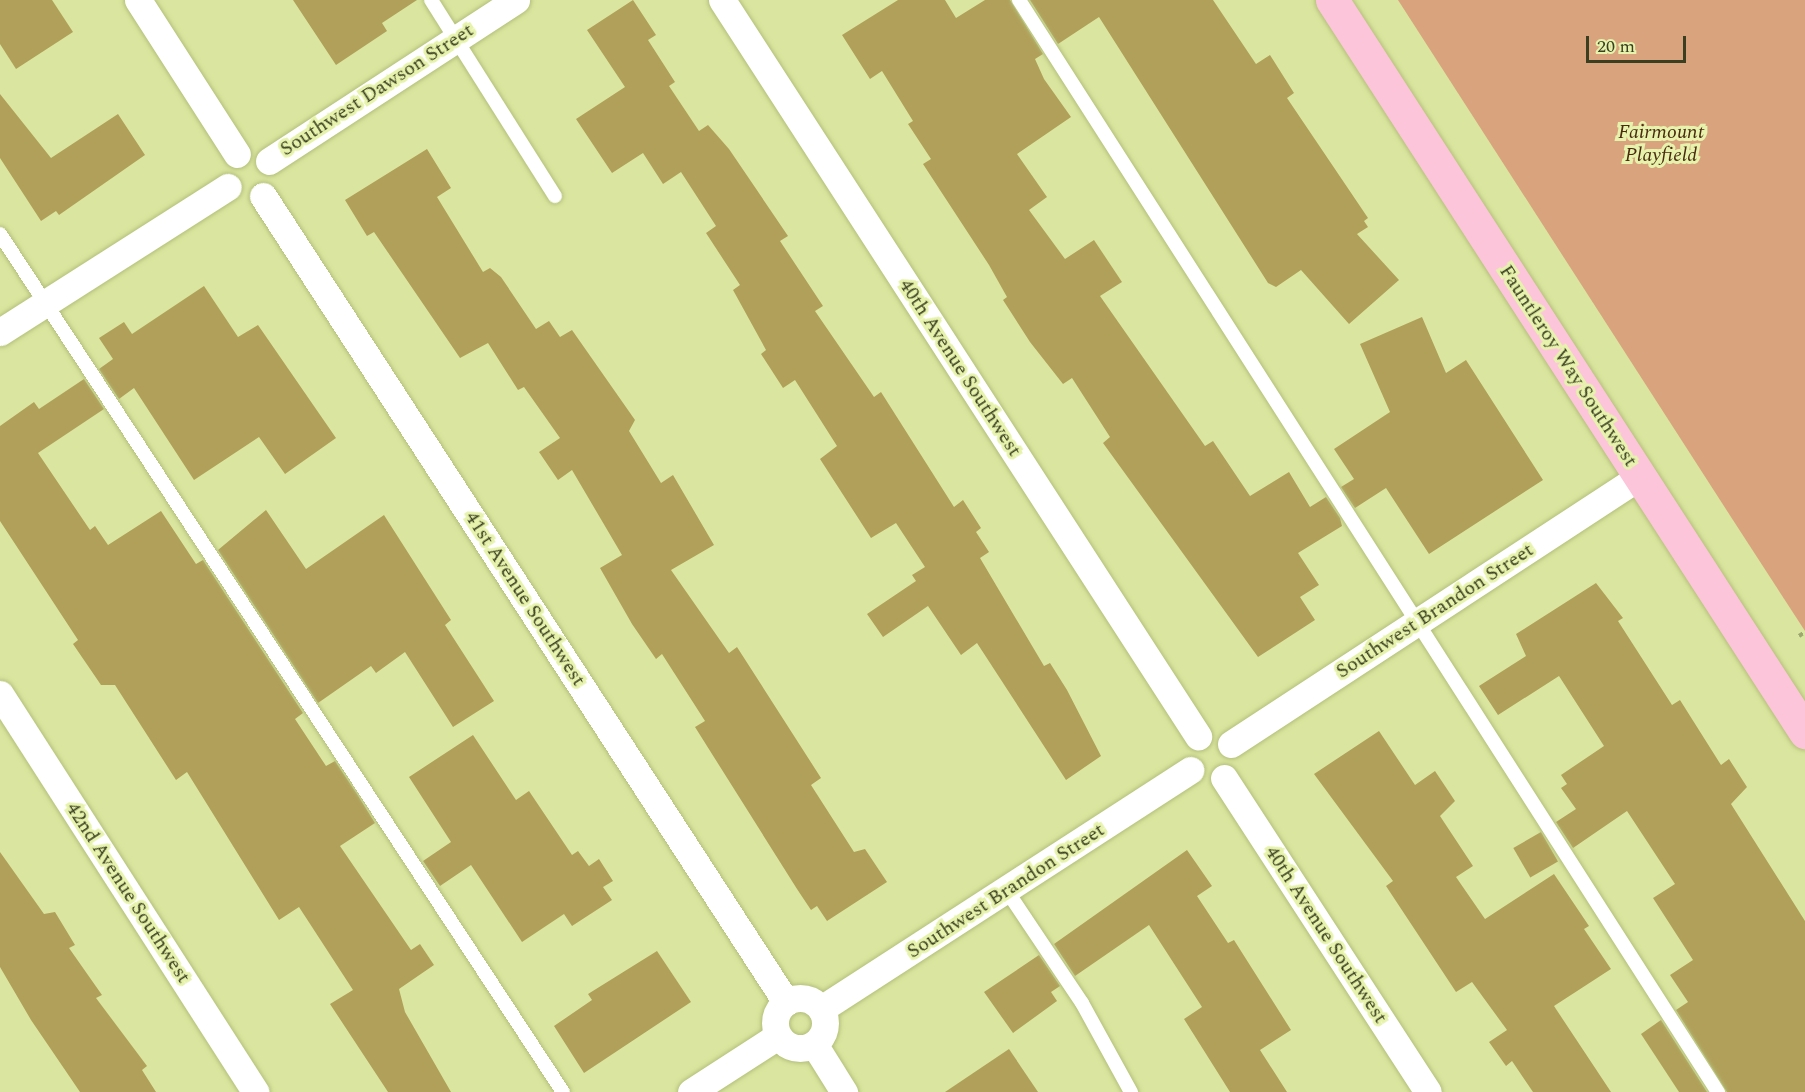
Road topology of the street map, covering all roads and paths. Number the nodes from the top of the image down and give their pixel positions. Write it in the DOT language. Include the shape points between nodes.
graph roads {
  1 [pos="138,0"];
  2 [pos="431,0"];
  3 [pos="516,0"];
  4 [pos="722,0"];
  5 [pos="1019,0"];
  6 [pos="1332,0"];
  7 [pos="456,39"];
  8 [pos="237,154"];
  9 [pos="269,160"];
  10 [pos="228,187"];
  11 [pos="262,196"];
  12 [pos="555,196"];
  13 [pos="0,234"];
  14 [pos="44,303"];
  15 [pos="0,332"];
  16 [pos="1639,477"];
  17 [pos="1414,625"];
  18 [pos="1805,632"];
  19 [pos="1799,636"];
  20 [pos="0,694"];
  21 [pos="1805,732"];
  22 [pos="1198,736"];
  23 [pos="1231,744"];
  24 [pos="1190,770"];
  25 [pos="1224,778"];
  26 [pos="1007,891"];
  27 [pos="786,1002"];
  28 [pos="820,1010"];
  29 [pos="778,1036"];
  30 [pos="814,1044"];
  31 [pos="256,1092"];
  32 [pos="563,1092"];
  33 [pos="692,1092"];
  34 [pos="844,1092"];
  35 [pos="1131,1092"];
  36 [pos="1428,1092"];
  37 [pos="1718,1092"];
  1 -- 8 [label="street"];
  2 -- 7 [label="lane"];
  3 -- 7 [label="street, Southwest Dawson Street"];
  4 -- 22 [label="street, 40th Avenue Southwest"];
  5 -- 17 [label="lane"];
  6 -- 16 [label="main road, Fauntleroy Way Southwest"];
  7 -- 9 [label="street, Southwest Dawson Street"];
  7 -- 12 [label="lane"];
  8 -- 9 [label="street" via="251,150"];
  8 -- 10 [label="street" via="225,169"];
  9 -- 11 [label="street" via="274,180"];
  10 -- 11 [label="street" via="244,199"];
  10 -- 14 [label="street"];
  11 -- 27 [label="street, 41st Avenue Southwest"];
  13 -- 14 [label="lane"];
  14 -- 15 [label="street"];
  14 -- 32 [label="lane"];
  16 -- 17 [label="street, Southwest Brandon Street"];
  16 -- 21 [label="main road, Fauntleroy Way Southwest"];
  17 -- 23 [label="street, Southwest Brandon Street"];
  17 -- 37 [label="lane"];
  18 -- 19 [label="path"];
  20 -- 31 [label="street, 42nd Avenue Southwest"];
  22 -- 23 [label="street" via="1212,733"];
  22 -- 24 [label="street" via="1187,752"];
  23 -- 25 [label="street" via="1234,763"];
  24 -- 25 [label="street" via="1205,781"];
  24 -- 26 [label="street, Southwest Brandon Street"];
  25 -- 36 [label="street, 40th Avenue Southwest"];
  26 -- 28 [label="street, Southwest Brandon Street"];
  26 -- 35 [label="lane" via="1083,1003"];
  27 -- 28 [label="street" via="806,999"];
  27 -- 29 [label="street" via="775,1017"];
  28 -- 30 [label="street" via="824,1031"];
  29 -- 30 [label="street" via="797,1048"];
  29 -- 33 [label="street"];
  30 -- 34 [label="street"];
}
